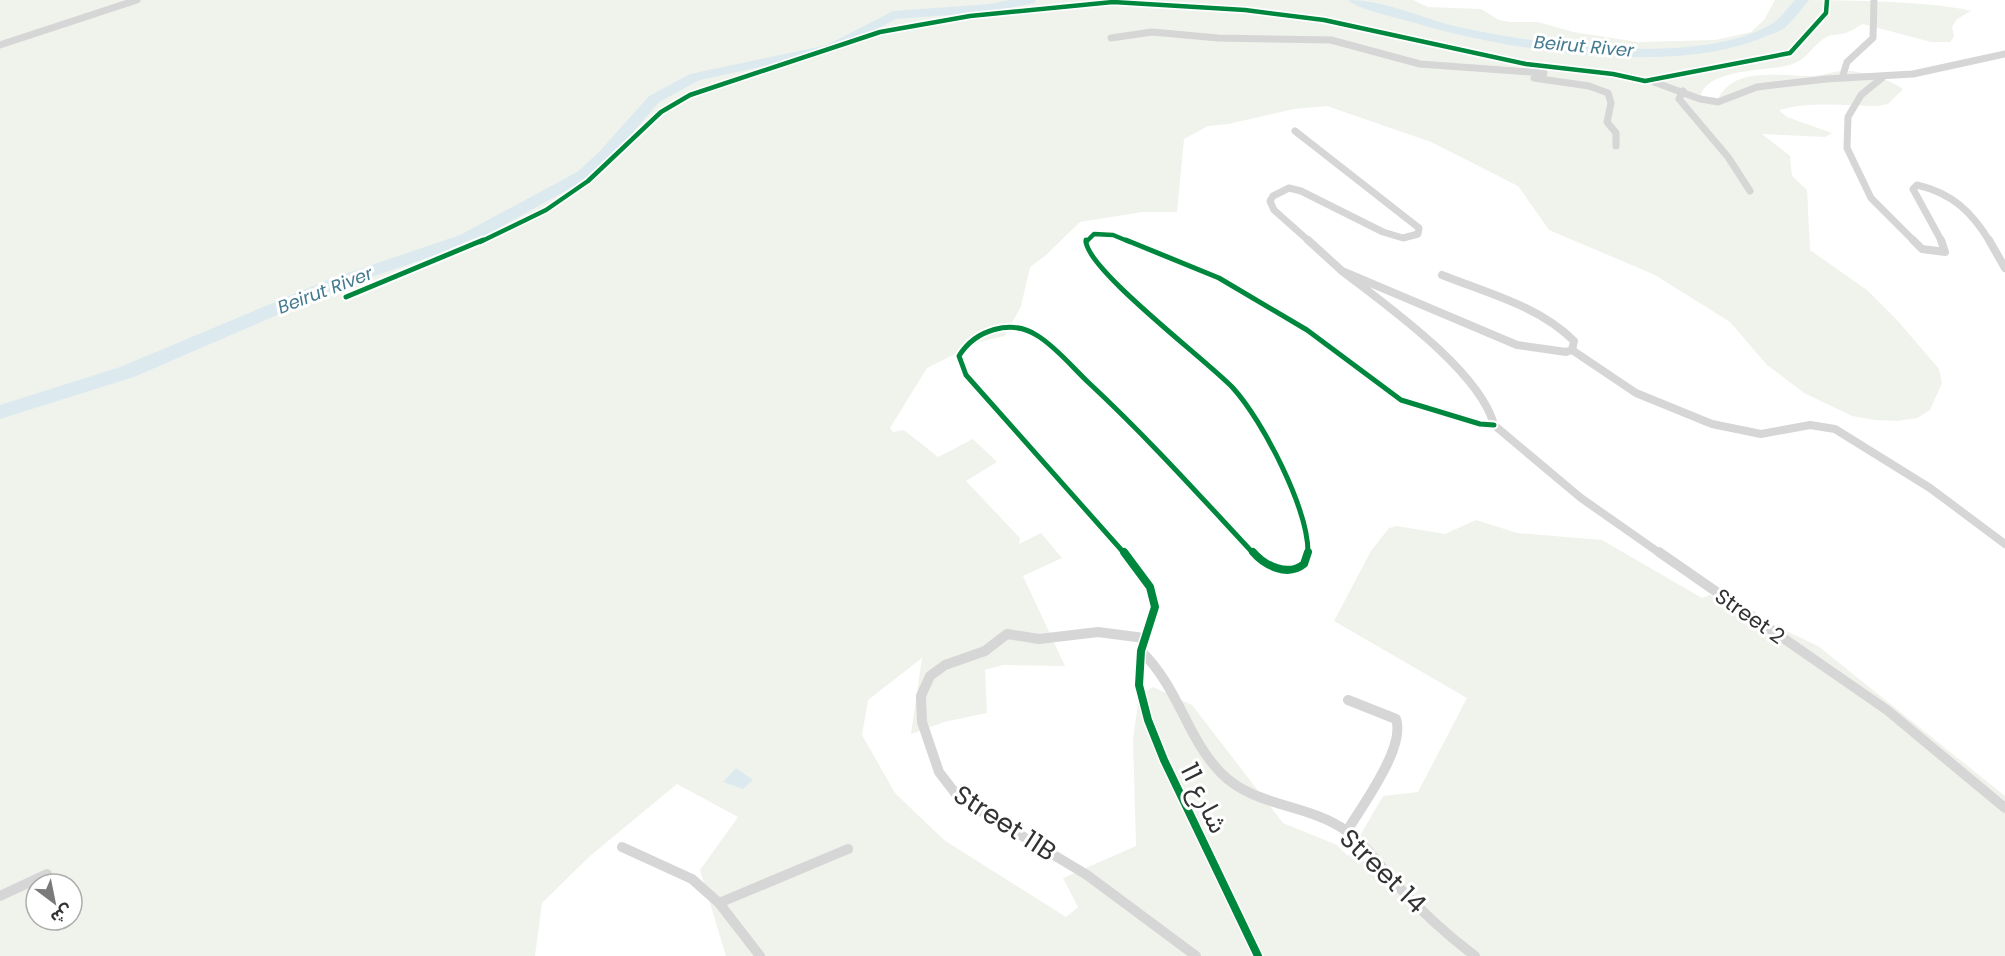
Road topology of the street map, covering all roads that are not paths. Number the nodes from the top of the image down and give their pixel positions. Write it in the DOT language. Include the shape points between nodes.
graph roads {
  1 [pos="137,0"];
  2 [pos="1827,0"];
  3 [pos="1874,0"];
  4 [pos="1111,38"];
  5 [pos="0,45"];
  6 [pos="2005,54"];
  7 [pos="1515,71"];
  8 [pos="1624,76"];
  9 [pos="1842,78"];
  10 [pos="1882,78"];
  11 [pos="1652,81"];
  12 [pos="1683,91"];
  13 [pos="1295,131"];
  14 [pos="1616,146"];
  15 [pos="1750,191"];
  16 [pos="2005,268"];
  17 [pos="1342,271"];
  18 [pos="1442,275"];
  19 [pos="346,297"];
  20 [pos="1572,350"];
  21 [pos="1494,425"];
  22 [pos="2005,543"];
  23 [pos="1144,638"];
  24 [pos="1141,651"];
  25 [pos="1348,700"];
  26 [pos="2005,808"];
  27 [pos="1347,831"];
  28 [pos="622,847"];
  29 [pos="848,849"];
  30 [pos="24,883"];
  31 [pos="0,897"];
  32 [pos="719,903"];
  33 [pos="760,956"];
  34 [pos="1196,956"];
  35 [pos="1258,956"];
  36 [pos="1475,956"];
  1 -- 5 [label="street"];
  2 -- 11 [label="street" via="1826,13 1790,53"];
  3 -- 9 [label="street" via="1875,34 1848,58"];
  4 -- 7 [label="street" via="1152,32 1218,38 1331,40 1410,63"];
  6 -- 10 [label="street"];
  7 -- 8 [label="street"];
  7 -- 14 [label="street" via="1608,93 1611,103 1607,122 1618,139"];
  8 -- 11 [label="street"];
  8 -- 19 [label="street" via="1526,64 1324,20 1245,10 1113,2 910,26 880,32 690,95 661,112 588,181 546,210 506,231"];
  9 -- 10 [label="street"];
  9 -- 12 [label="street" via="1757,87 1718,102"];
  10 -- 16 [label="street" via="1861,94 1846,129 1847,148 1866,192 1922,249 1945,252 1912,189 1917,185 1954,197 1979,221"];
  11 -- 12 [label="street"];
  12 -- 15 [label="street" via="1679,99 1728,157"];
  13 -- 17 [label="street" via="1419,228 1418,234 1403,238 1301,191 1283,189 1273,196 1270,201 1274,210"];
  17 -- 20 [label="street" via="1517,345"];
  17 -- 21 [label="street" via="1459,370 1481,393 1496,417"];
  18 -- 20 [label="street" via="1521,307 1567,332 1574,341"];
  20 -- 22 [label="street" via="1622,388 1717,425 1763,434 1815,425 1842,432 1921,479"];
  21 -- 23 [label="street, شارع 11" via="1401,400 1307,330 1220,278 1113,235 1094,234 1086,238 1085,247 1090,255 1126,293 1243,401 1290,486 1308,540 1309,555 1299,568 1271,567 1260,560 1140,431 1038,336 1002,327 969,341 958,356 966,375 1145,578 1155,607"];
  21 -- 26 [label="street, Street 2" via="1581,498 1887,710"];
  23 -- 24 [label="street, شارع 11"];
  23 -- 34 [label="street, Street 11B" via="1098,632 1039,639 1007,634 985,651 945,665 930,676 921,696 922,722 939,772 958,798 1087,875"];
  24 -- 27 [label="street, Street 14" via="1161,669 1218,770 1235,786 1269,803 1321,817"];
  24 -- 35 [label="street, شارع 11" via="1139,685 1148,720"];
  25 -- 27 [label="street" via="1390,716 1399,727 1388,763"];
  27 -- 36 [label="street, Street 14" via="1425,912"];
  28 -- 32 [label="street" via="692,879"];
  29 -- 32 [label="street"];
  30 -- 31 [label="street"];
  32 -- 33 [label="street"];
}
